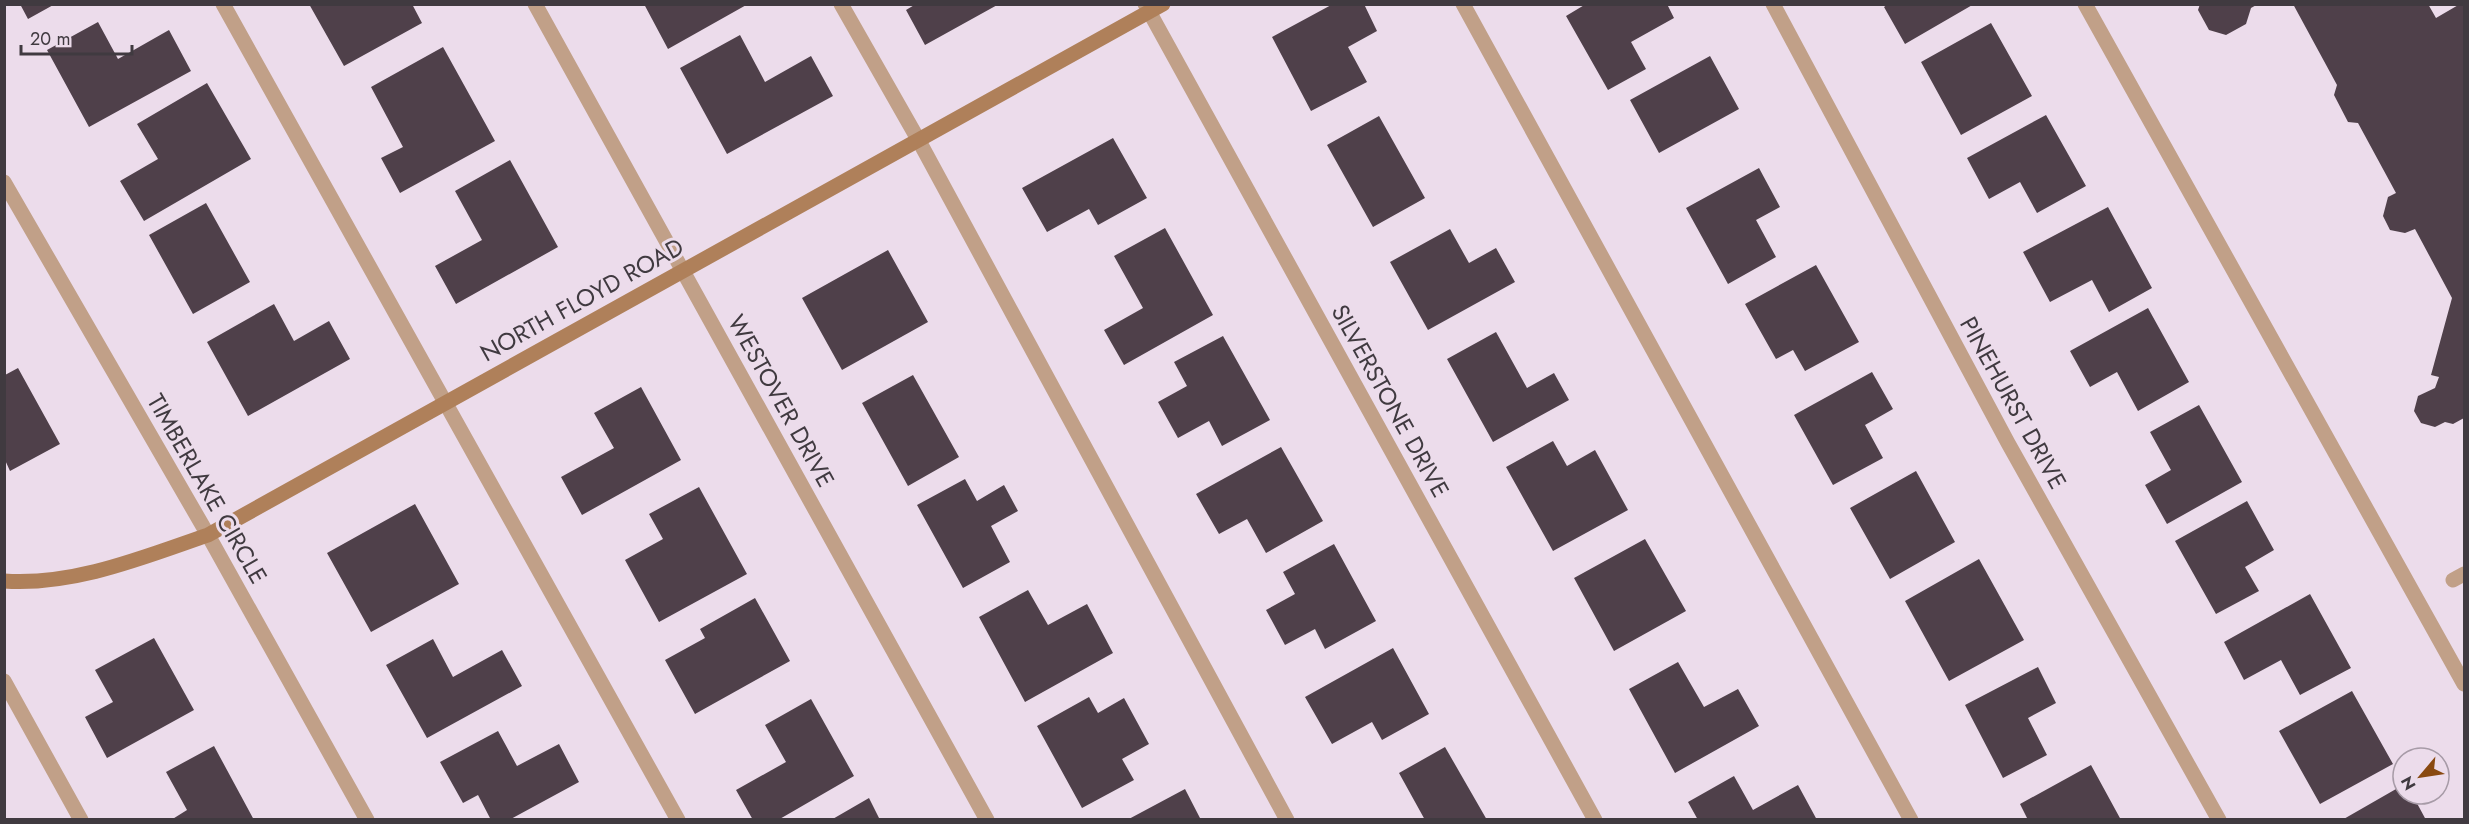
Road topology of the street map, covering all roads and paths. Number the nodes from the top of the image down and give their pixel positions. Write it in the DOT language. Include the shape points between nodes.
graph roads {
  1 [pos="223,4"];
  2 [pos="536,4"];
  3 [pos="841,4"];
  4 [pos="1463,4"];
  5 [pos="1773,4"];
  6 [pos="2085,4"];
  7 [pos="1152,7"];
  8 [pos="919,141"];
  9 [pos="4,182"];
  10 [pos="683,270"];
  11 [pos="446,402"];
  12 [pos="208,535"];
  13 [pos="4,581"];
  14 [pos="4,681"];
  15 [pos="2464,684"];
  16 [pos="81,819"];
  17 [pos="367,819"];
  18 [pos="678,819"];
  19 [pos="987,819"];
  20 [pos="1287,819"];
  21 [pos="1595,819"];
  22 [pos="1911,819"];
  23 [pos="2218,819"];
  1 -- 11 [label="street"];
  2 -- 10 [label="street, WESTOVER DRIVE"];
  3 -- 8 [label="street"];
  4 -- 22 [label="street"];
  5 -- 23 [label="street, PINEHURST DRIVE" via="2008,443"];
  6 -- 15 [label="street"];
  7 -- 8 [label="street, NORTH FLOYD ROAD"];
  7 -- 21 [label="street, SILVERSTONE DRIVE"];
  8 -- 10 [label="street, NORTH FLOYD ROAD"];
  8 -- 20 [label="street"];
  9 -- 12 [label="street, TIMBERLAKE CIRCLE"];
  10 -- 11 [label="street, NORTH FLOYD ROAD"];
  10 -- 19 [label="street, WESTOVER DRIVE"];
  11 -- 12 [label="street, NORTH FLOYD ROAD"];
  11 -- 18 [label="street"];
  12 -- 13 [label="street, NORTH FLOYD ROAD" via="132,561 58,579"];
  12 -- 17 [label="street, TIMBERLAKE CIRCLE"];
  14 -- 16 [label="street"];
}
